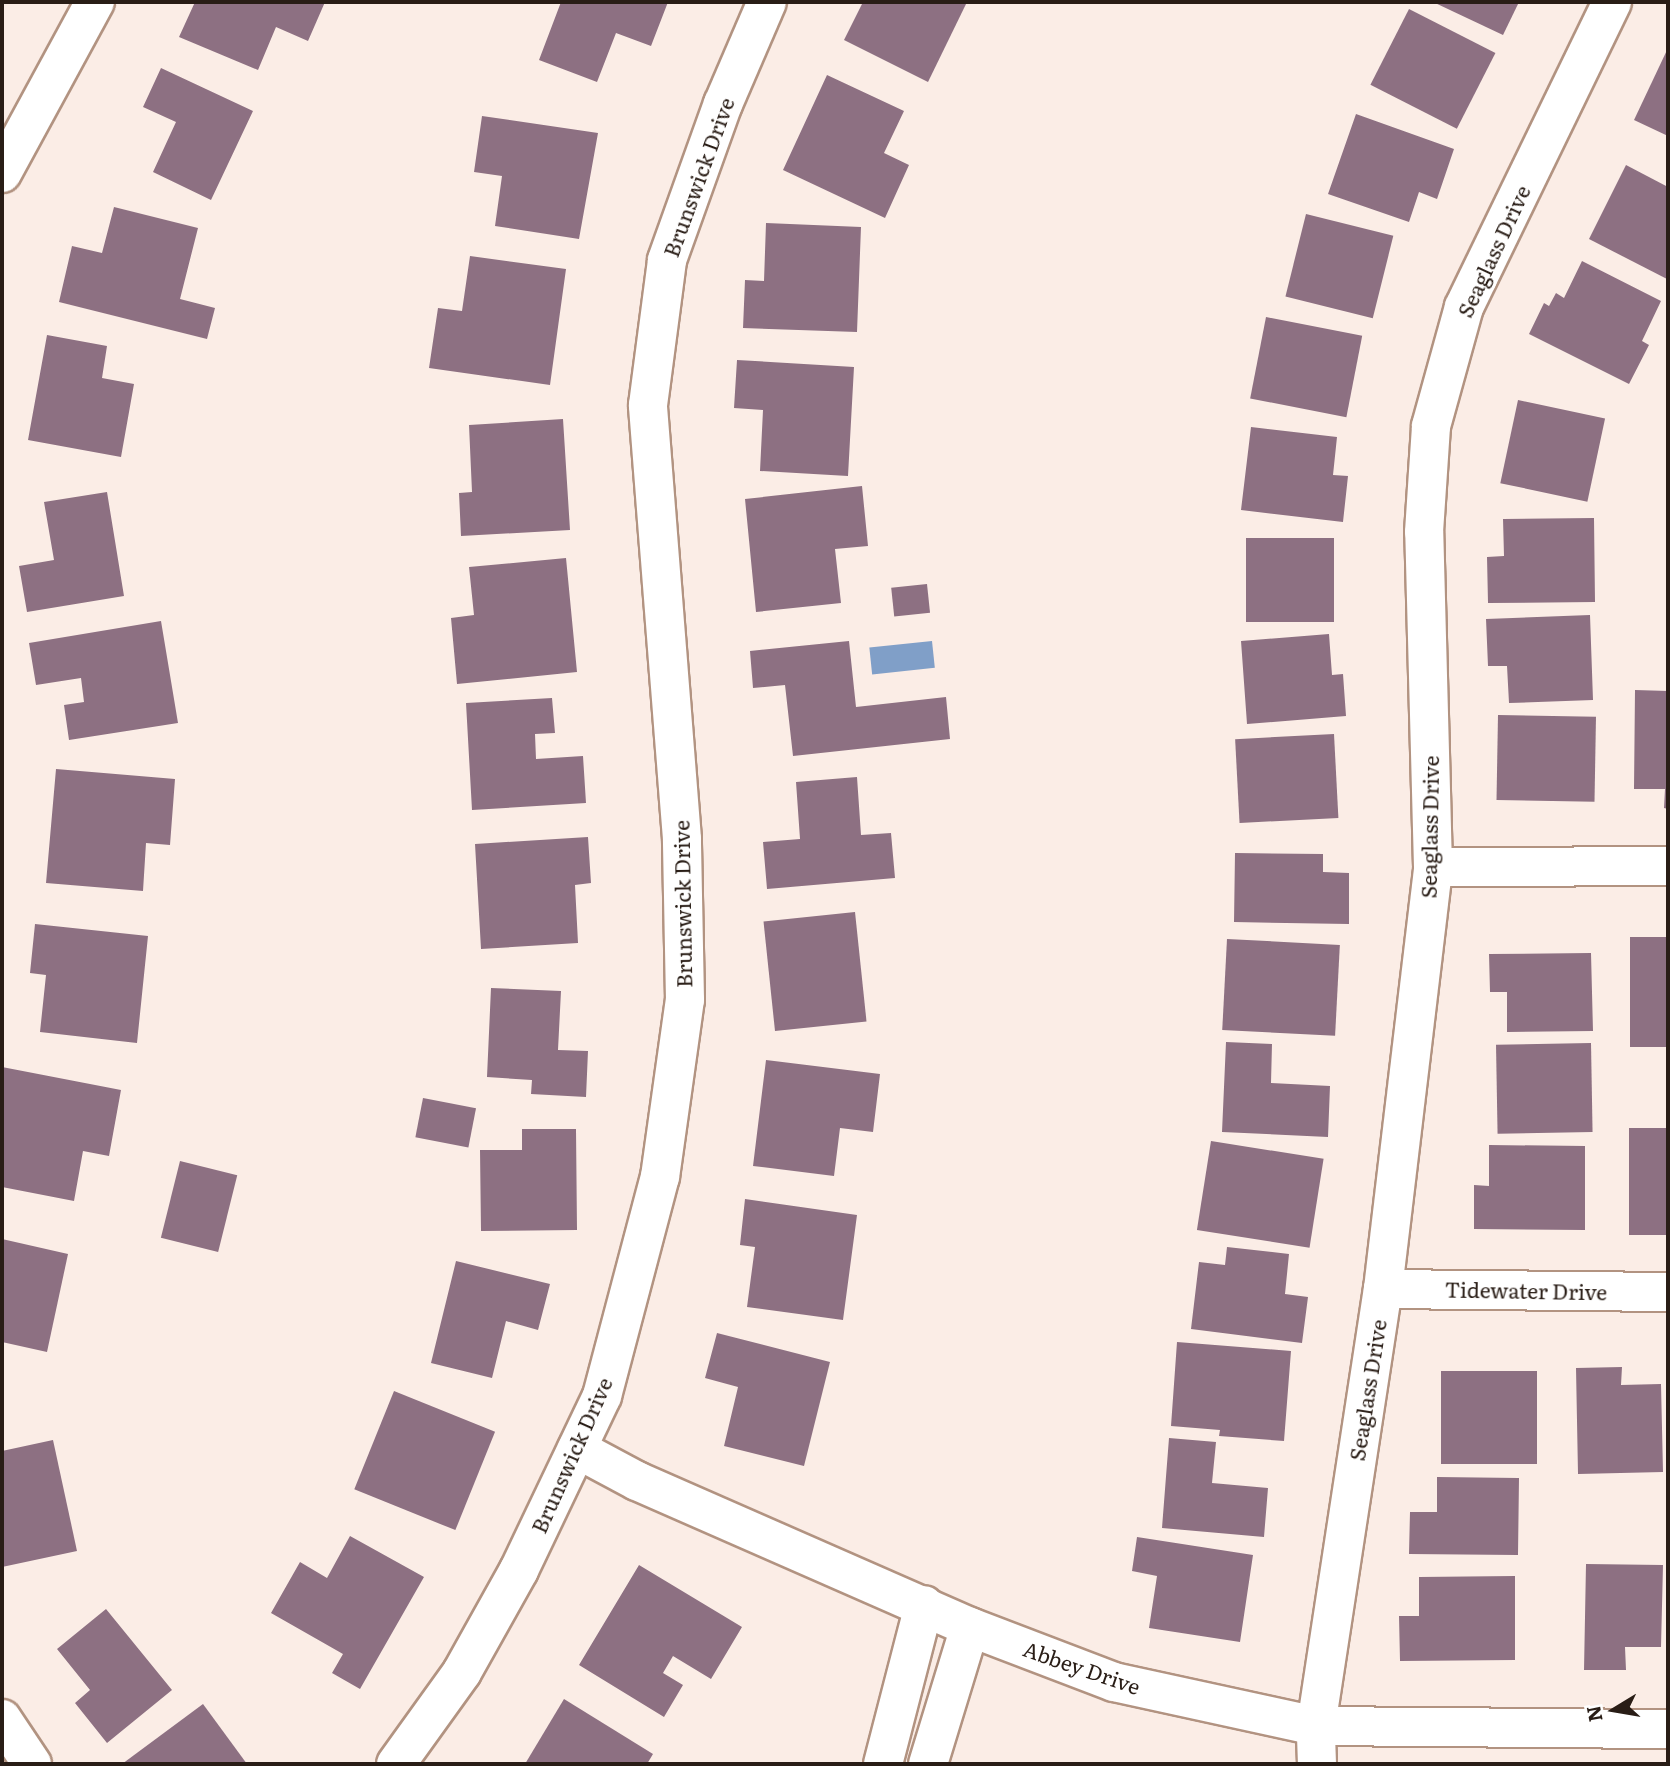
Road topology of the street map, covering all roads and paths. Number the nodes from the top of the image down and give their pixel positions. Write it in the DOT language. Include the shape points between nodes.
graph roads {
  1 [pos="95,2"];
  2 [pos="767,2"];
  3 [pos="1612,2"];
  4 [pos="2,173"];
  5 [pos="1668,866"];
  6 [pos="1433,867"];
  7 [pos="1383,1289"];
  8 [pos="1668,1292"];
  9 [pos="577,1449"];
  10 [pos="923,1605"];
  11 [pos="970,1627"];
  12 [pos="2,1719"];
  13 [pos="1316,1726"];
  14 [pos="1668,1728"];
  15 [pos="32,1764"];
  16 [pos="396,1764"];
  17 [pos="883,1764"];
  18 [pos="928,1764"];
  19 [pos="1317,1764"];
  1 -- 4 [label="street"];
  2 -- 9 [label="street, Brunswick Drive" via="723,104 667,260 648,405 682,839 685,1000 660,1177 602,1396"];
  3 -- 6 [label="street, Seaglass Drive" via="1464,307 1431,426 1424,532"];
  5 -- 6 [label="street"];
  6 -- 7 [label="street, Seaglass Drive"];
  7 -- 8 [label="street, Tidewater Drive"];
  7 -- 13 [label="street, Seaglass Drive"];
  9 -- 10 [label="street, Abbey Drive" via="638,1481"];
  9 -- 16 [label="street, Brunswick Drive" via="519,1570 462,1672"];
  10 -- 11 [label="street, Abbey Drive"];
  10 -- 17 [label="street"];
  11 -- 13 [label="street, Abbey Drive" via="1114,1682"];
  11 -- 18 [label="street"];
  12 -- 15 [label="street"];
  13 -- 14 [label="street, Abbey Drive"];
  13 -- 19 [label="street, Seaglass Drive"];
}
